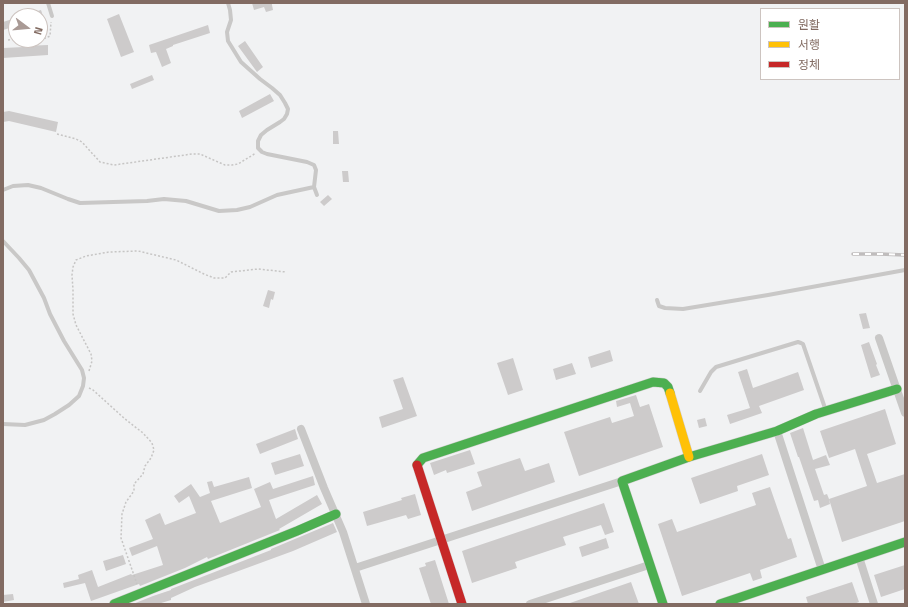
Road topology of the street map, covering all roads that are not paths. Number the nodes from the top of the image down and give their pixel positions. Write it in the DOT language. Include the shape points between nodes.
graph roads {
  1 [pos="48,3"];
  2 [pos="228,3"];
  3 [pos="52,16"];
  4 [pos="314,187"];
  5 [pos="3,190"];
  6 [pos="317,195"];
  7 [pos="3,241"];
  8 [pos="905,270"];
  9 [pos="657,300"];
  10 [pos="879,338"];
  11 [pos="897,389"];
  12 [pos="700,391"];
  13 [pos="826,411"];
  14 [pos="905,413"];
  15 [pos="3,424"];
  16 [pos="301,429"];
  17 [pos="777,431"];
  18 [pos="689,457"];
  19 [pos="622,481"];
  20 [pos="336,514"];
  21 [pos="442,540"];
  22 [pos="905,542"];
  23 [pos="859,557"];
  24 [pos="649,565"];
  25 [pos="355,568"];
  26 [pos="822,570"];
  27 [pos="114,604"];
  28 [pos="366,604"];
  29 [pos="462,604"];
  30 [pos="530,604"];
  31 [pos="663,604"];
  32 [pos="720,604"];
  33 [pos="874,604"];
  1 -- 3 [label="lane"];
  2 -- 4 [label="lane" via="231,20 227,32 228,41 241,62 280,95 288,109 284,119 260,136 258,148 273,156 314,165"];
  4 -- 5 [label="lane" via="277,195 250,207 219,211 186,201 164,199 80,203 28,185"];
  4 -- 6 [label="lane"];
  7 -- 15 [label="lane" via="29,270 84,378 79,396 55,414 25,425"];
  8 -- 9 [label="lane" via="683,309 659,306"];
  10 -- 11 [label="street"];
  11 -- 13 [label="street"];
  11 -- 14 [label="street"];
  12 -- 13 [label="lane" via="716,367 798,342 803,344"];
  13 -- 17 [label="street"];
  16 -- 20 [label="street"];
  17 -- 18 [label="street"];
  17 -- 26 [label="street"];
  18 -- 19 [label="street"];
  18 -- 21 [label="street" via="668,387 664,383 653,382 423,458 417,465"];
  19 -- 21 [label="street"];
  19 -- 24 [label="street"];
  20 -- 25 [label="street"];
  20 -- 27 [label="street"];
  21 -- 25 [label="street"];
  21 -- 29 [label="street"];
  22 -- 23 [label="street"];
  23 -- 26 [label="street"];
  23 -- 33 [label="street"];
  24 -- 30 [label="street"];
  24 -- 31 [label="street"];
  25 -- 28 [label="street"];
  26 -- 32 [label="street"];
}
